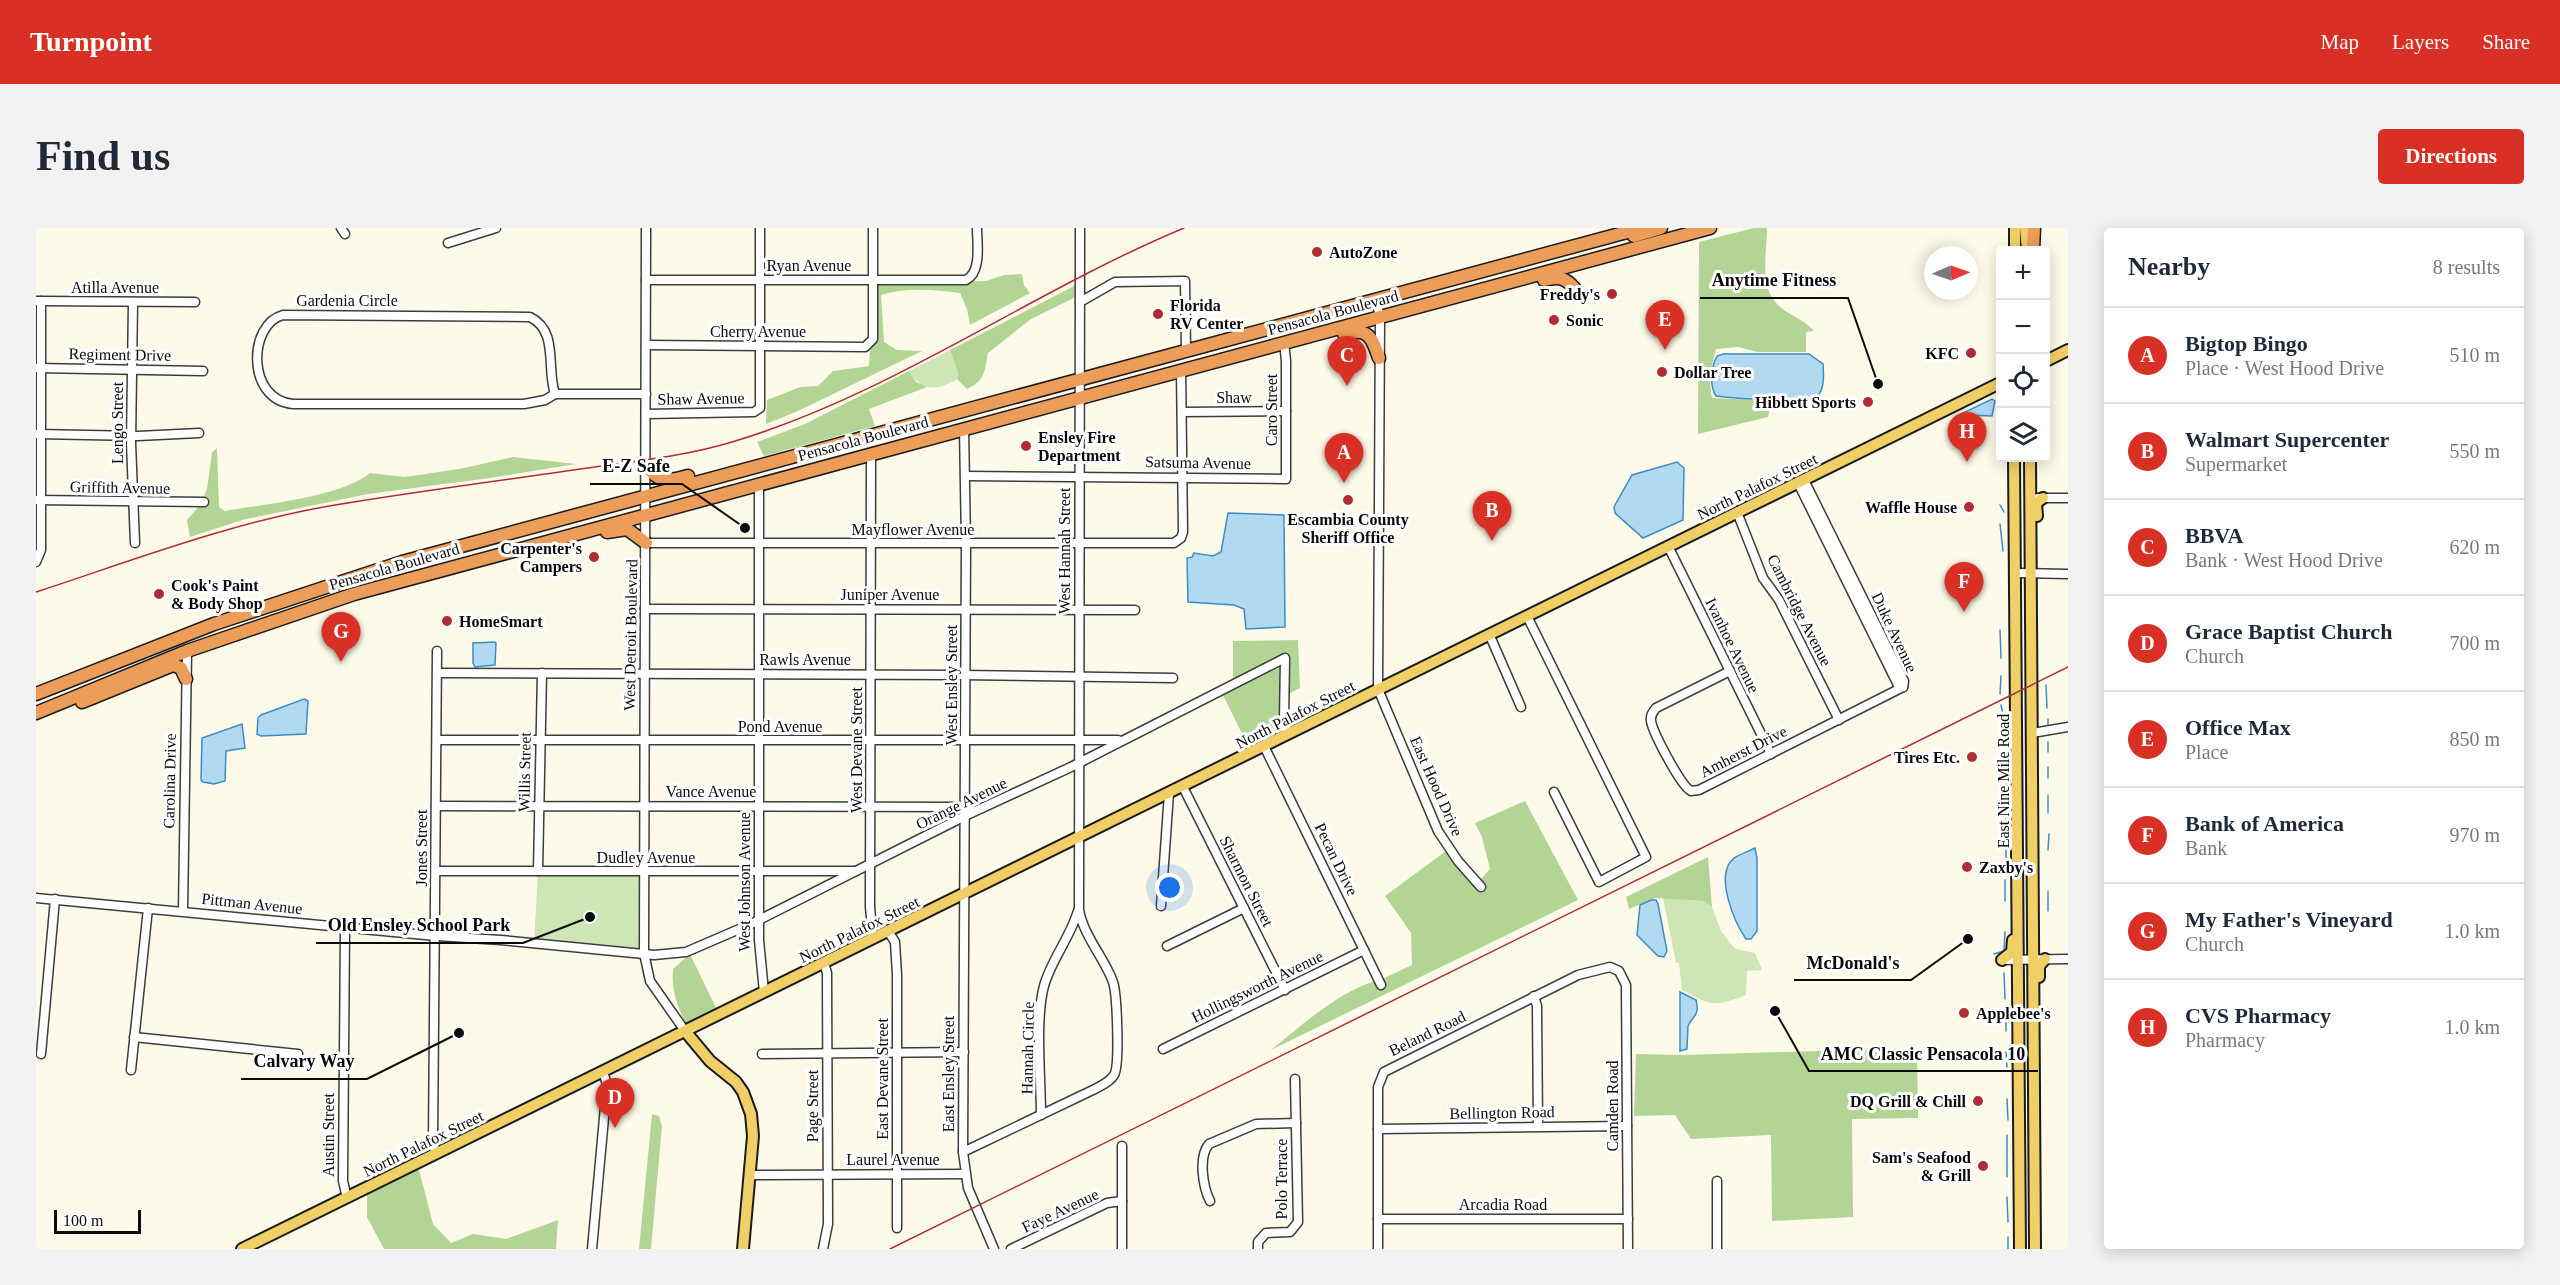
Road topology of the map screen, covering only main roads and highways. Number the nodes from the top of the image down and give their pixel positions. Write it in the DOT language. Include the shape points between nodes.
graph roads {
  1 [pos="1626,228"];
  2 [pos="1642,228"];
  3 [pos="1661,228"];
  4 [pos="1710,228"];
  5 [pos="1718,228"];
  6 [pos="2025,228"];
  7 [pos="2032,228"];
  8 [pos="2013,231"];
  9 [pos="1695,232"];
  10 [pos="1595,240"];
  11 [pos="2010,246"];
  12 [pos="2016,246"];
  13 [pos="2029,246"];
  14 [pos="2030,246"];
  15 [pos="1515,260"];
  16 [pos="1569,266"];
  17 [pos="1499,285"];
  18 [pos="1575,289"];
  19 [pos="1375,299"];
  20 [pos="1380,316"];
  21 [pos="1277,344"];
  22 [pos="1186,351"];
  23 [pos="2064,352"];
  24 [pos="1379,358"];
  25 [pos="2050,359"];
  26 [pos="1079,380"];
  27 [pos="1996,385"];
  28 [pos="1986,390"];
  29 [pos="1996,391"];
  30 [pos="1079,397"];
  31 [pos="945,416"];
  32 [pos="970,426"];
  33 [pos="871,453"];
  34 [pos="781,459"];
  35 [pos="2014,462"];
  36 [pos="2020,462"];
  37 [pos="2025,462"];
  38 [pos="2030,462"];
  39 [pos="646,465"];
  40 [pos="757,466"];
  41 [pos="2030,486"];
  42 [pos="646,496"];
  43 [pos="2030,498"];
  44 [pos="2043,498"];
  45 [pos="2015,502"];
  46 [pos="646,514"];
  47 [pos="646,543"];
  48 [pos="495,554"];
  49 [pos="458,564"];
  50 [pos="2026,572"];
  51 [pos="273,603"];
  52 [pos="2016,608"];
  53 [pos="187,651"];
  54 [pos="2031,667"];
  55 [pos="2017,668"];
  56 [pos="186,679"];
  57 [pos="37,694"];
  58 [pos="2017,703"];
  59 [pos="36,713"];
  60 [pos="36,721"];
  61 [pos="2018,760"];
  62 [pos="2032,760"];
  63 [pos="2018,783"];
  64 [pos="2018,806"];
  65 [pos="2032,818"];
  66 [pos="2045,959"];
  67 [pos="2002,960"];
  68 [pos="2019,960"];
  69 [pos="2033,960"];
  70 [pos="685,1031"];
  71 [pos="2019,1044"];
  72 [pos="2034,1108"];
  73 [pos="2024,1125"];
  74 [pos="2034,1176"];
  75 [pos="2025,1187"];
  76 [pos="2020,1210"];
  77 [pos="243,1249"];
  78 [pos="743,1249"];
  79 [pos="2014,1249"];
  80 [pos="2020,1249"];
  81 [pos="2025,1249"];
  82 [pos="2032,1249"];
  1 -- 10 [label="highway"];
  2 -- 10 [label="highway, Pensacola Boulevard"];
  3 -- 16 [label="highway" via="1582,250 1573,255"];
  4 -- 9 [label="highway, Pensacola Boulevard"];
  5 -- 9 [label="highway"];
  6 -- 13 [label="main road"];
  7 -- 14 [label="highway"];
  8 -- 11 [label="main road"];
  8 -- 12 [label="main road"];
  9 -- 16 [label="highway, Pensacola Boulevard"];
  10 -- 15 [label="highway, Pensacola Boulevard"];
  15 -- 19 [label="highway, Pensacola Boulevard"];
  15 -- 20 [label="highway" via="1494,274 1386,303"];
  16 -- 17 [label="highway, Pensacola Boulevard"];
  17 -- 18 [label="highway" via="1515,287 1557,276"];
  17 -- 20 [label="highway, Pensacola Boulevard"];
  19 -- 21 [label="highway" via="1370,310 1360,315 1292,333"];
  19 -- 22 [label="highway, Pensacola Boulevard"];
  20 -- 21 [label="highway, Pensacola Boulevard"];
  21 -- 24 [label="highway" via="1313,342 1356,331 1372,338"];
  21 -- 30 [label="highway, Pensacola Boulevard"];
  22 -- 26 [label="highway, Pensacola Boulevard"];
  22 -- 30 [label="highway" via="1157,365 1091,383"];
  23 -- 25 [label="main road"];
  26 -- 31 [label="highway, Pensacola Boulevard"];
  26 -- 32 [label="highway" via="1073,391 1066,394 1002,411"];
  27 -- 28 [label="main road, North Palafox Street"];
  28 -- 29 [label="main road"];
  28 -- 70 [label="main road, North Palafox Street"];
  30 -- 32 [label="highway, Pensacola Boulevard"];
  31 -- 33 [label="highway" via="925,427 881,439"];
  31 -- 34 [label="highway, Pensacola Boulevard"];
  32 -- 33 [label="highway, Pensacola Boulevard"];
  33 -- 46 [label="highway, Pensacola Boulevard"];
  34 -- 39 [label="highway" via="771,454 663,481"];
  34 -- 40 [label="highway, Pensacola Boulevard"];
  35 -- 45 [label="main road, East Nine Mile Road"];
  36 -- 43 [label="main road" via="2020,479"];
  37 -- 41 [label="main road"];
  38 -- 41 [label="main road, East Nine Mile Road"];
  40 -- 42 [label="highway, Pensacola Boulevard"];
  40 -- 46 [label="highway" via="742,476 662,498"];
  41 -- 43 [label="main road, East Nine Mile Road"];
  42 -- 49 [label="highway" via="640,506 629,512 465,555"];
  42 -- 51 [label="highway, Pensacola Boulevard" via="402,562"];
  43 -- 50 [label="main road, East Nine Mile Road"];
  44 -- 50 [label="main road" via="2037,503 2036,557"];
  45 -- 50 [label="main road, East Nine Mile Road"];
  45 -- 50 [label="main road" via="2026,516"];
  46 -- 48 [label="highway, Pensacola Boulevard"];
  47 -- 48 [label="highway" via="627,529 619,529 512,557"];
  48 -- 49 [label="highway, Pensacola Boulevard"];
  49 -- 53 [label="highway, Pensacola Boulevard" via="354,594"];
  50 -- 52 [label="main road, East Nine Mile Road"];
  50 -- 54 [label="main road, East Nine Mile Road"];
  51 -- 53 [label="highway" via="261,612 196,636"];
  51 -- 57 [label="highway, Pensacola Boulevard"];
  52 -- 54 [label="main road" via="2021,619 2023,660"];
  52 -- 55 [label="main road, East Nine Mile Road"];
  53 -- 59 [label="highway, Pensacola Boulevard"];
  54 -- 55 [label="main road"];
  54 -- 62 [label="main road, East Nine Mile Road"];
  55 -- 58 [label="main road, East Nine Mile Road"];
  56 -- 60 [label="highway" via="181,668 173,665"];
  58 -- 61 [label="main road, East Nine Mile Road"];
  58 -- 62 [label="main road" via="2022,714 2024,754"];
  61 -- 63 [label="main road, East Nine Mile Road"];
  61 -- 65 [label="main road" via="2026,767"];
  62 -- 65 [label="main road, East Nine Mile Road"];
  63 -- 64 [label="main road, East Nine Mile Road"];
  63 -- 67 [label="main road" via="2011,792 2013,945 2008,957"];
  64 -- 68 [label="main road, East Nine Mile Road"];
  64 -- 69 [label="main road" via="2022,818 2024,945"];
  65 -- 69 [label="main road, East Nine Mile Road"];
  66 -- 72 [label="main road" via="2039,966 2040,1081"];
  68 -- 71 [label="main road, East Nine Mile Road"];
  68 -- 72 [label="main road" via="2028,976 2028,1092"];
  69 -- 72 [label="main road, East Nine Mile Road"];
  70 -- 77 [label="main road, North Palafox Street"];
  70 -- 78 [label="main road" via="710,1061 736,1082 747,1101 753,1125"];
  71 -- 73 [label="main road" via="2024,1061"];
  71 -- 76 [label="main road, East Nine Mile Road"];
  72 -- 74 [label="main road, East Nine Mile Road"];
  73 -- 74 [label="main road"];
  73 -- 75 [label="main road"];
  74 -- 82 [label="main road, East Nine Mile Road"];
  75 -- 81 [label="main road"];
  75 -- 82 [label="main road"];
  76 -- 79 [label="main road"];
  76 -- 80 [label="main road, East Nine Mile Road"];
}
